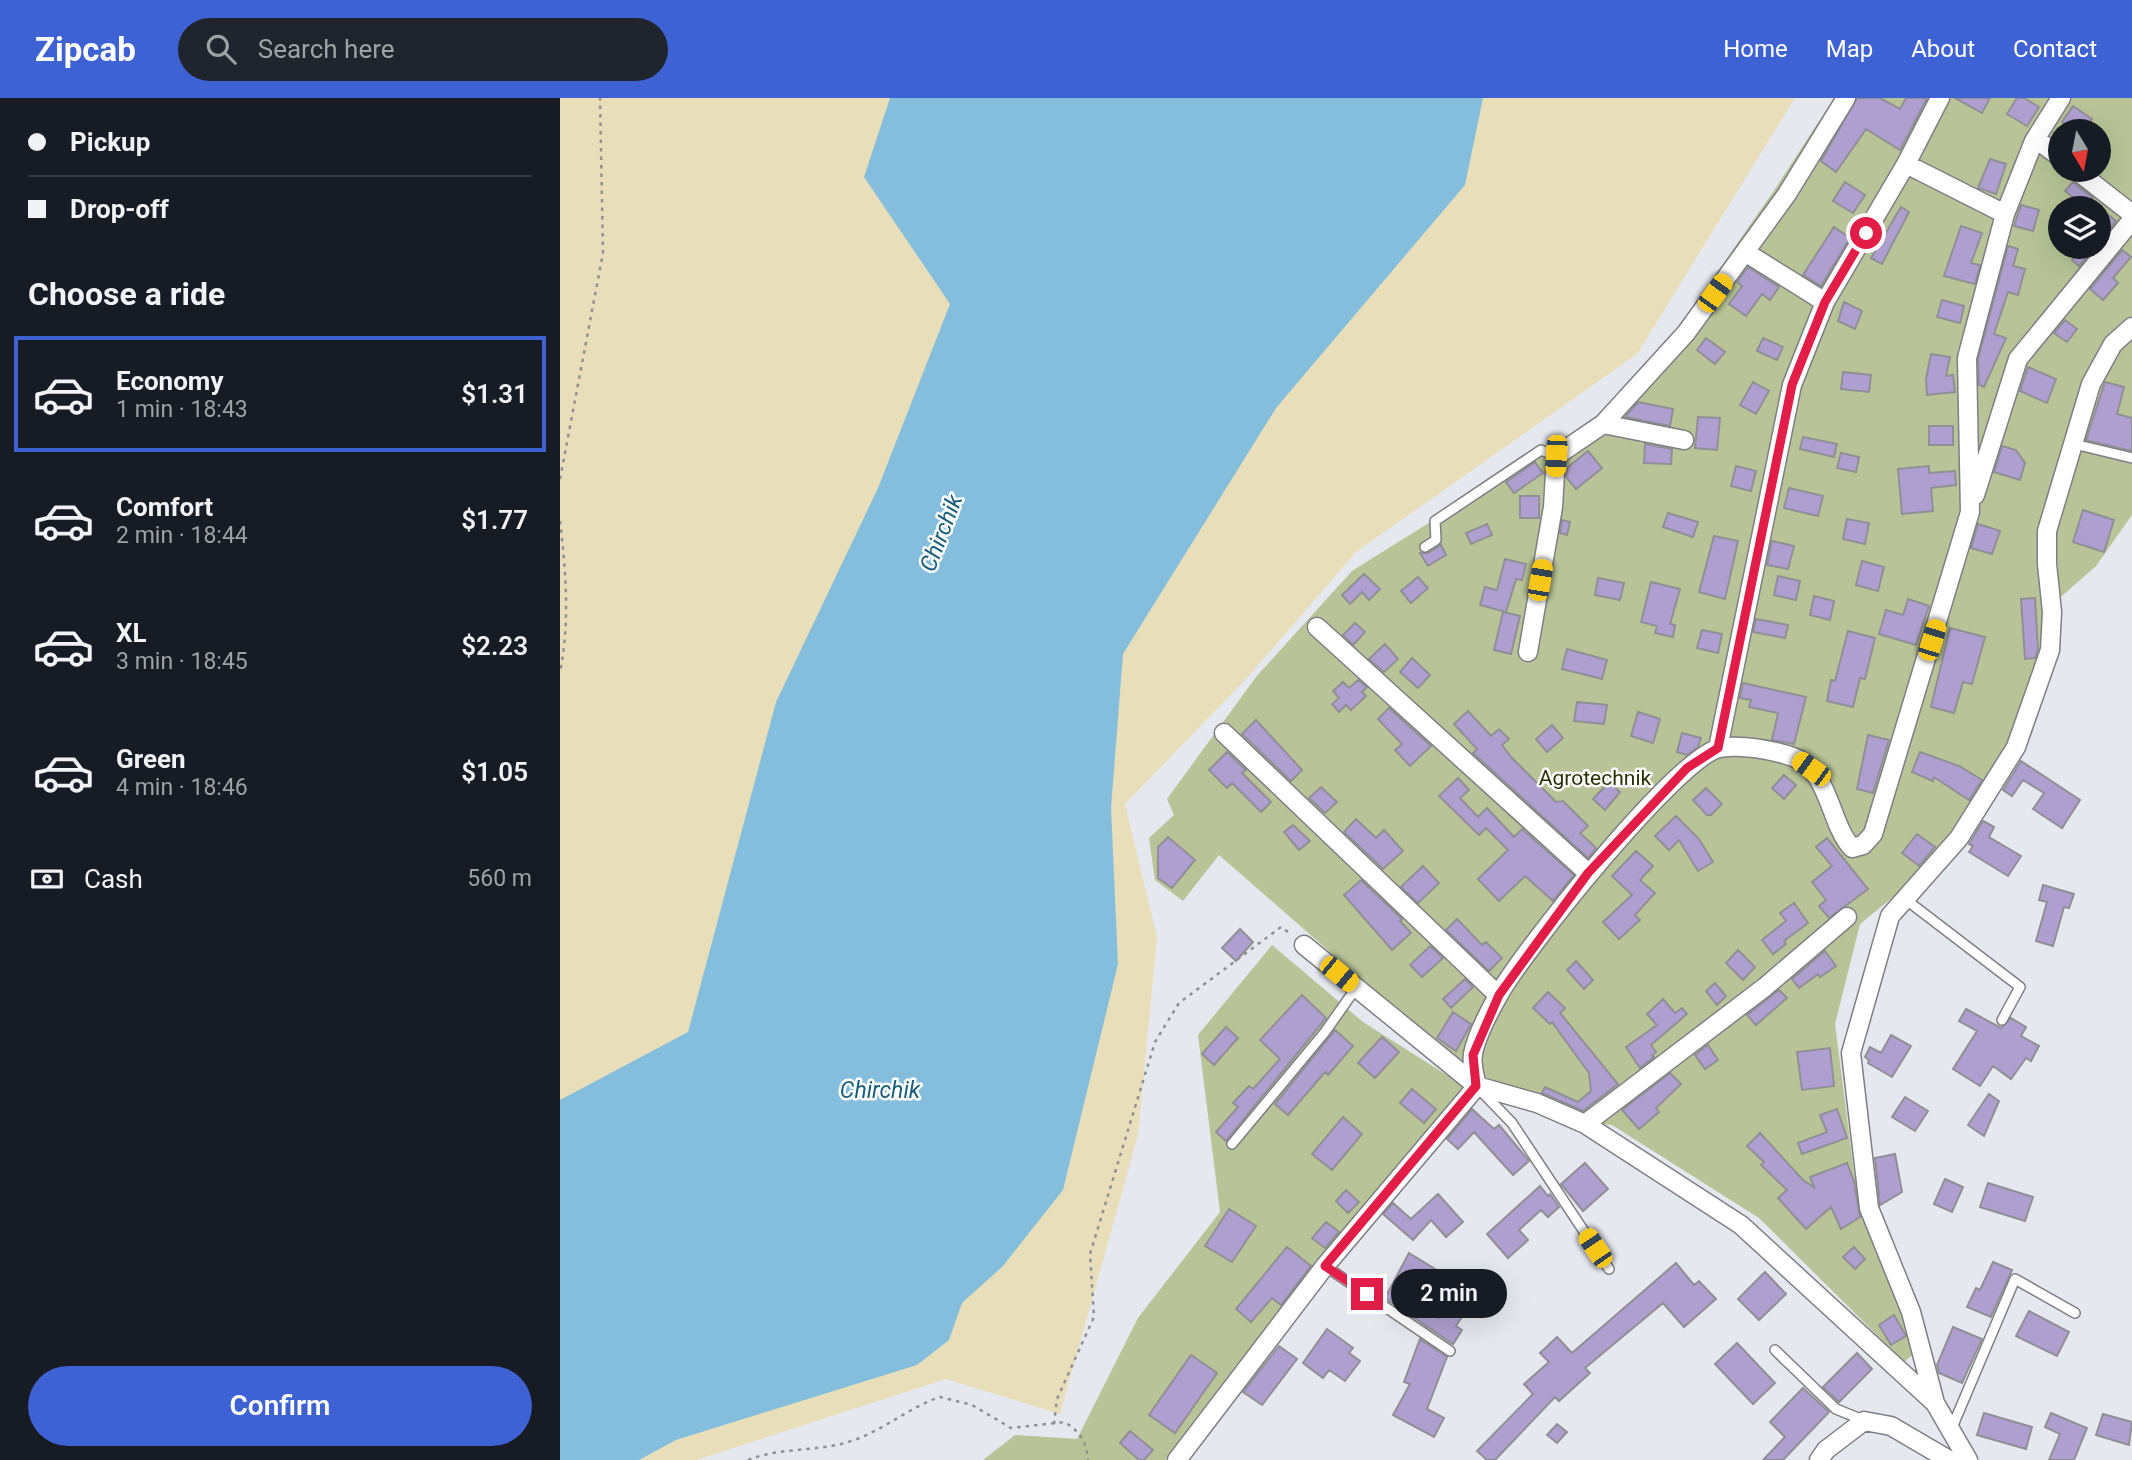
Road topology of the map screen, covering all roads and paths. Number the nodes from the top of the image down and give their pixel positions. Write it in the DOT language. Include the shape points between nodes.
graph roads {
  1 [pos="600,98"];
  2 [pos="1846,98"];
  3 [pos="1940,98"];
  4 [pos="2061,98"];
  5 [pos="2036,139"];
  6 [pos="2048,148"];
  7 [pos="1906,163"];
  8 [pos="2091,182"];
  9 [pos="2005,214"];
  10 [pos="2132,214"];
  11 [pos="2132,220"];
  12 [pos="1745,252"];
  13 [pos="1825,302"];
  14 [pos="2132,327"];
  15 [pos="1604,424"];
  16 [pos="1684,440"];
  17 [pos="2074,444"];
  18 [pos="1556,456"];
  19 [pos="2132,458"];
  20 [pos="560,479"];
  21 [pos="1970,512"];
  22 [pos="560,521"];
  23 [pos="1425,547"];
  24 [pos="1317,627"];
  25 [pos="1528,652"];
  26 [pos="560,672"];
  27 [pos="1224,733"];
  28 [pos="1718,748"];
  29 [pos="1588,873"];
  30 [pos="1905,899"];
  31 [pos="1847,917"];
  32 [pos="1304,945"];
  33 [pos="1356,988"];
  34 [pos="1499,995"];
  35 [pos="2002,1020"];
  36 [pos="1476,1086"];
  37 [pos="1584,1125"];
  38 [pos="1232,1144"];
  39 [pos="1325,1266"];
  40 [pos="1609,1269"];
  41 [pos="2075,1313"];
  42 [pos="1776,1350"];
  43 [pos="1450,1351"];
  44 [pos="1935,1403"];
  45 [pos="1864,1421"];
  46 [pos="1054,1424"];
  47 [pos="1951,1430"];
  48 [pos="748,1460"];
  49 [pos="1088,1460"];
  50 [pos="1177,1460"];
  51 [pos="1819,1460"];
  52 [pos="1949,1460"];
  53 [pos="1968,1460"];
  1 -- 20 [label="path" via="603,253"];
  2 -- 12 [label="street"];
  3 -- 7 [label="street"];
  4 -- 5 [label="street"];
  5 -- 6 [label="street"];
  5 -- 9 [label="street"];
  7 -- 9 [label="street"];
  7 -- 13 [label="street"];
  8 -- 10 [label="street"];
  9 -- 21 [label="street" via="1967,358"];
  11 -- 21 [label="street" via="2018,359"];
  12 -- 13 [label="street"];
  12 -- 15 [label="street" via="1686,333"];
  13 -- 28 [label="street" via="1792,385"];
  14 -- 17 [label="street" via="2113,344 2091,384"];
  15 -- 16 [label="street"];
  15 -- 18 [label="street"];
  17 -- 19 [label="lane"];
  17 -- 30 [label="street" via="2047,531 2050,650 2026,721 2016,747 1959,838"];
  18 -- 23 [label="lane" via="1541,450 1435,521 1436,540"];
  18 -- 25 [label="street" via="1553,507"];
  21 -- 28 [label="street" via="1886,795 1873,834 1863,845 1852,848 1839,835 1828,799 1811,769 1795,758"];
  22 -- 26 [label="path" via="566,641"];
  24 -- 29 [label="street"];
  27 -- 34 [label="street"];
  28 -- 29 [label="street" via="1687,768"];
  29 -- 34 [label="street"];
  30 -- 35 [label="lane" via="2020,987"];
  30 -- 44 [label="street" via="1890,916 1851,1053 1869,1208 1911,1312"];
  31 -- 37 [label="street" via="1765,987"];
  32 -- 33 [label="street"];
  32 -- 46 [label="path" via="1281,927 1180,1003 1155,1042 1090,1254 1094,1317 1057,1399"];
  33 -- 36 [label="street"];
  33 -- 38 [label="lane"];
  34 -- 36 [label="street" via="1473,1055"];
  36 -- 37 [label="street" via="1537,1102"];
  36 -- 39 [label="street"];
  36 -- 40 [label="lane" via="1512,1123"];
  37 -- 44 [label="street" via="1741,1225"];
  39 -- 43 [label="lane"];
  39 -- 50 [label="street"];
  41 -- 47 [label="lane" via="2015,1279"];
  42 -- 45 [label="lane" via="1836,1409"];
  44 -- 47 [label="street"];
  45 -- 51 [label="street"];
  45 -- 52 [label="street" via="1891,1426"];
  46 -- 48 [label="path" via="1010,1428 972,1405 940,1397 846,1443 792,1448"];
  46 -- 49 [label="path" via="1065,1422 1079,1432 1087,1445"];
  47 -- 53 [label="street"];
}
